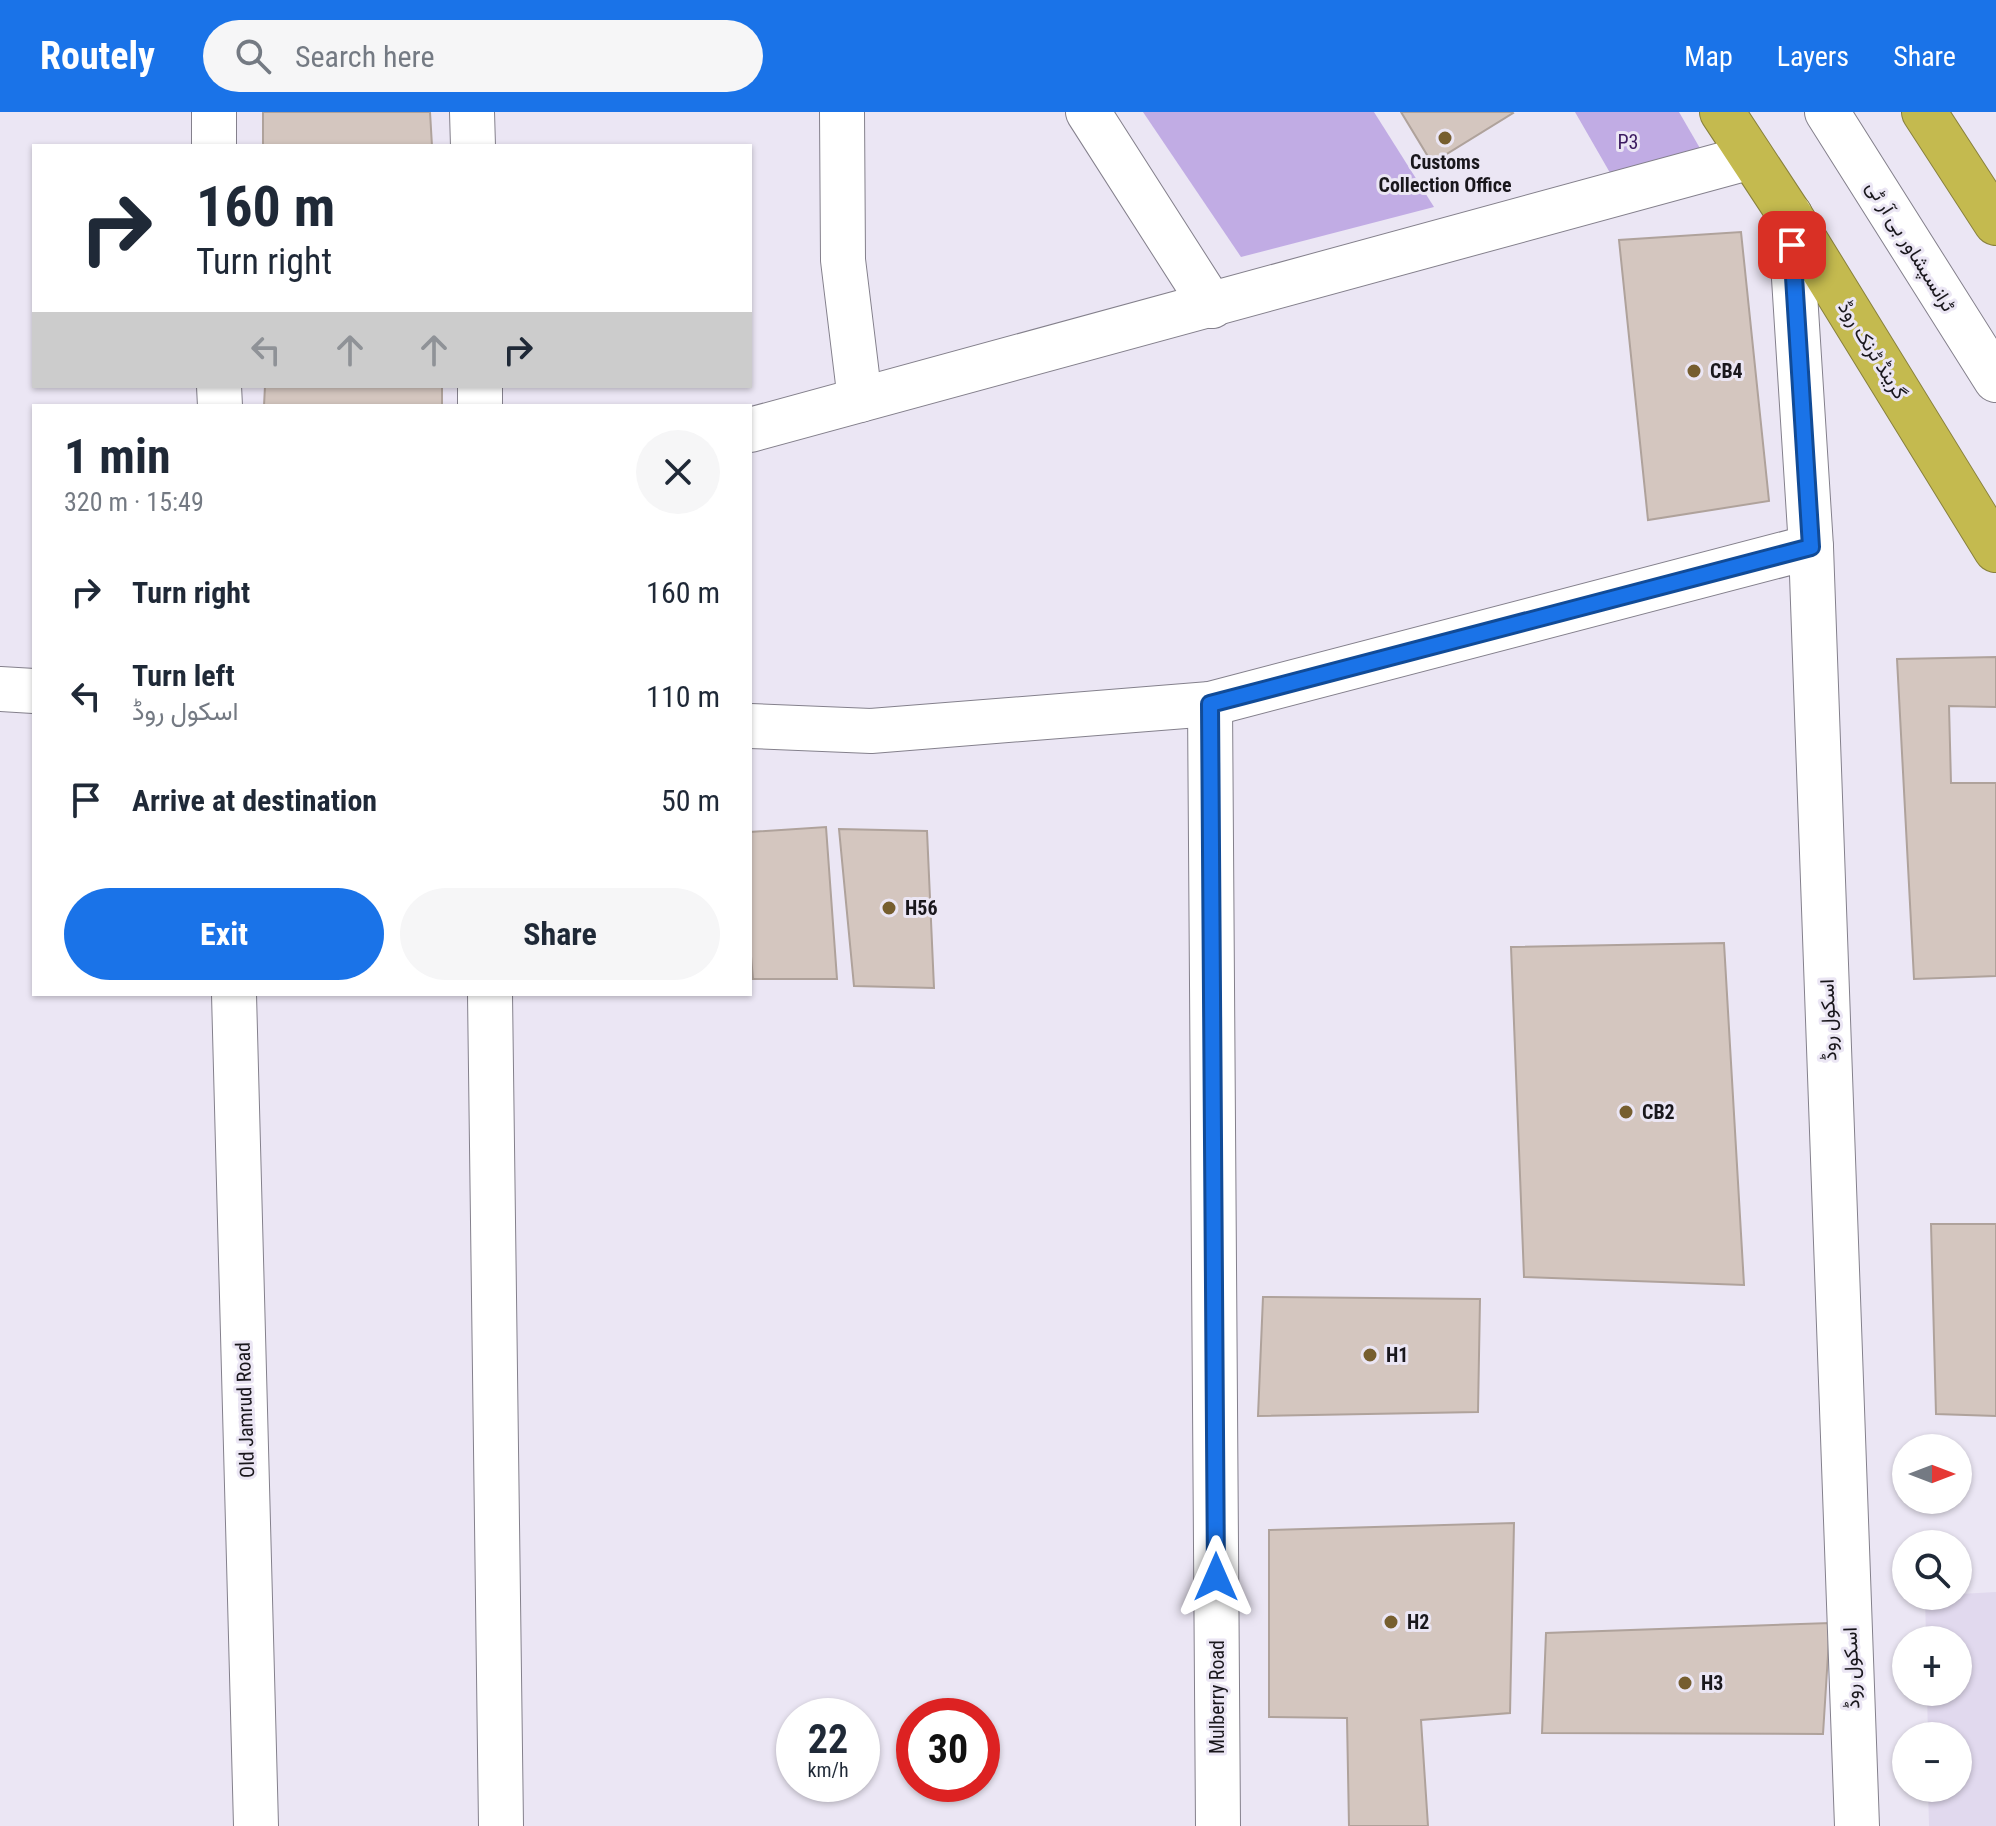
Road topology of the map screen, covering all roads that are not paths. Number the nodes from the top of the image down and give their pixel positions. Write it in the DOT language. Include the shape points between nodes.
graph roads {
  1 [pos="214,112"];
  2 [pos="472,112"];
  3 [pos="842,112"];
  4 [pos="1088,112"];
  5 [pos="1722,112"];
  6 [pos="1827,112"];
  7 [pos="1924,112"];
  8 [pos="214,144"];
  9 [pos="473,144"];
  10 [pos="1751,157"];
  11 [pos="1790,215"];
  12 [pos="1996,223"];
  13 [pos="1212,306"];
  14 [pos="1996,380"];
  15 [pos="860,400"];
  16 [pos="752,429"];
  17 [pos="1811,547"];
  18 [pos="1996,550"];
  19 [pos="0,689"];
  20 [pos="32,691"];
  21 [pos="1210,704"];
  22 [pos="752,726"];
  23 [pos="234,996"];
  24 [pos="490,996"];
  25 [pos="256,1826"];
  26 [pos="501,1826"];
  27 [pos="1218,1826"];
  28 [pos="1857,1826"];
  1 -- 8 [label="street"];
  2 -- 9 [label="street"];
  3 -- 15 [label="street" via="843,260"];
  4 -- 13 [label="street"];
  5 -- 10 [label="highway, گرینڈ ٹرنک روڈ"];
  6 -- 14 [label="street, ٹرانسپشاور بی آر ٹی"];
  7 -- 12 [label="highway"];
  10 -- 11 [label="highway, گرینڈ ٹرنک روڈ"];
  10 -- 13 [label="street"];
  11 -- 17 [label="street, اسکول روڈ"];
  11 -- 18 [label="highway, گرینڈ ٹرنک روڈ"];
  13 -- 15 [label="street"];
  15 -- 16 [label="street"];
  17 -- 21 [label="street"];
  17 -- 28 [label="street, اسکول روڈ"];
  19 -- 20 [label="street"];
  21 -- 22 [label="street" via="871,731"];
  21 -- 27 [label="street, Mulberry Road"];
  23 -- 25 [label="street, Old Jamrud Road"];
  24 -- 26 [label="street"];
}
